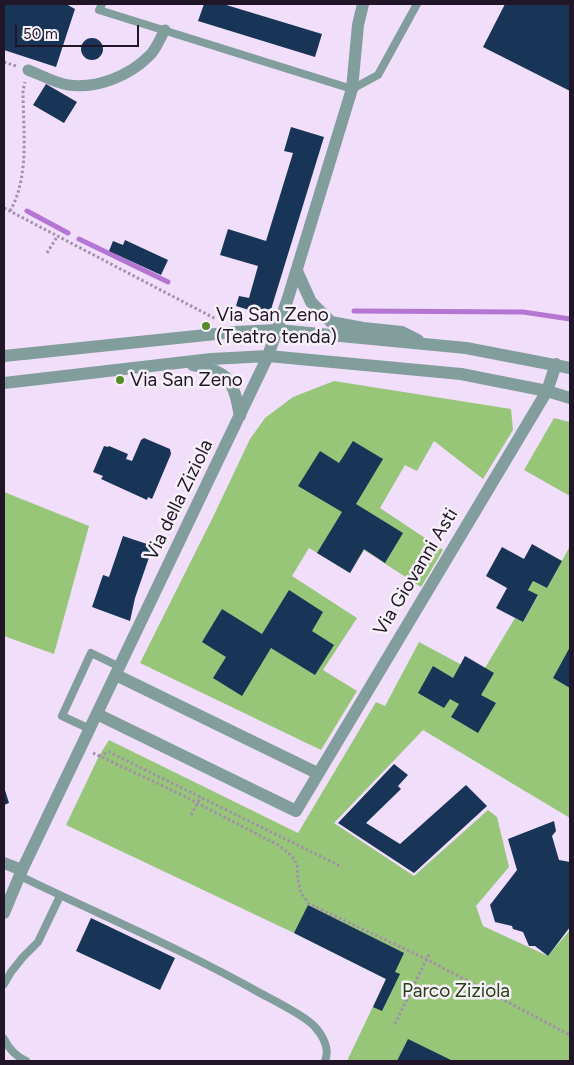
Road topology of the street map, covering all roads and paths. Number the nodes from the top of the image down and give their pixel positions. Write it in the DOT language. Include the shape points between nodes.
graph roads {
  1 [pos="102,4"];
  2 [pos="363,4"];
  3 [pos="417,4"];
  4 [pos="165,30"];
  5 [pos="4,62"];
  6 [pos="28,70"];
  7 [pos="352,90"];
  8 [pos="4,208"];
  9 [pos="10,211"];
  10 [pos="58,237"];
  11 [pos="47,254"];
  12 [pos="296,271"];
  13 [pos="278,330"];
  14 [pos="235,332"];
  15 [pos="427,344"];
  16 [pos="4,356"];
  17 [pos="268,356"];
  18 [pos="181,362"];
  19 [pos="556,364"];
  20 [pos="570,368"];
  21 [pos="4,383"];
  22 [pos="547,391"];
  23 [pos="570,398"];
  24 [pos="240,416"];
  25 [pos="118,671"];
  26 [pos="97,714"];
  27 [pos="90,729"];
  28 [pos="81,747"];
  29 [pos="99,756"];
  30 [pos="317,772"];
  31 [pos="201,797"];
  32 [pos="198,803"];
  33 [pos="191,815"];
  34 [pos="4,863"];
  35 [pos="342,867"];
  36 [pos="21,873"];
  37 [pos="60,896"];
  38 [pos="4,913"];
  39 [pos="428,954"];
  40 [pos="426,959"];
  41 [pos="4,984"];
  42 [pos="395,1024"];
  43 [pos="570,1035"];
  44 [pos="4,1039"];
  45 [pos="26,1061"];
  46 [pos="325,1061"];
  1 -- 4 [label="lane" via="100,10"];
  2 -- 7 [label="street, Via della Ziziola"];
  3 -- 7 [label="lane" via="378,76"];
  4 -- 6 [label="street" via="150,55 131,72 110,80 89,85 67,84"];
  4 -- 7 [label="lane"];
  5 -- 6 [label="path"];
  6 -- 9 [label="path" via="23,90 22,179"];
  7 -- 12 [label="street, Via della Ziziola"];
  8 -- 9 [label="path"];
  9 -- 10 [label="path"];
  10 -- 11 [label="path"];
  10 -- 14 [label="path" via="208,314"];
  12 -- 13 [label="street, Via della Ziziola"];
  12 -- 15 [label="street" via="311,302 332,322 402,332"];
  13 -- 14 [label="street"];
  13 -- 15 [label="street"];
  13 -- 17 [label="street, Via della Ziziola"];
  14 -- 16 [label="street"];
  15 -- 19 [label="street"];
  17 -- 18 [label="street"];
  17 -- 22 [label="street" via="461,374"];
  17 -- 24 [label="street, Via della Ziziola"];
  18 -- 21 [label="street"];
  18 -- 24 [label="street" via="211,368 226,376 235,391"];
  19 -- 20 [label="street"];
  19 -- 22 [label="street"];
  22 -- 23 [label="street"];
  22 -- 30 [label="street, Via Giovanni Asti"];
  24 -- 25 [label="street, Via della Ziziola"];
  25 -- 26 [label="street, Via della Ziziola"];
  25 -- 27 [label="lane" via="92,653 62,716"];
  25 -- 30 [label="street"];
  26 -- 27 [label="street, Via della Ziziola"];
  26 -- 30 [label="street, Via Giovanni Asti" via="296,811"];
  27 -- 28 [label="street, Via della Ziziola"];
  28 -- 29 [label="path"];
  28 -- 36 [label="street, Via della Ziziola"];
  29 -- 31 [label="path" via="109,752"];
  29 -- 32 [label="path"];
  31 -- 32 [label="path"];
  31 -- 35 [label="path"];
  32 -- 33 [label="path"];
  32 -- 40 [label="path" via="278,845 292,856 297,864 301,893 309,904"];
  34 -- 36 [label="street"];
  36 -- 37 [label="lane"];
  36 -- 38 [label="street, Via della Ziziola"];
  37 -- 41 [label="lane" via="38,942"];
  37 -- 46 [label="lane" via="227,974 282,1005 314,1026 326,1044"];
  39 -- 40 [label="path"];
  40 -- 42 [label="path"];
  40 -- 43 [label="path"];
  44 -- 45 [label="lane" via="8,1048"];
}
